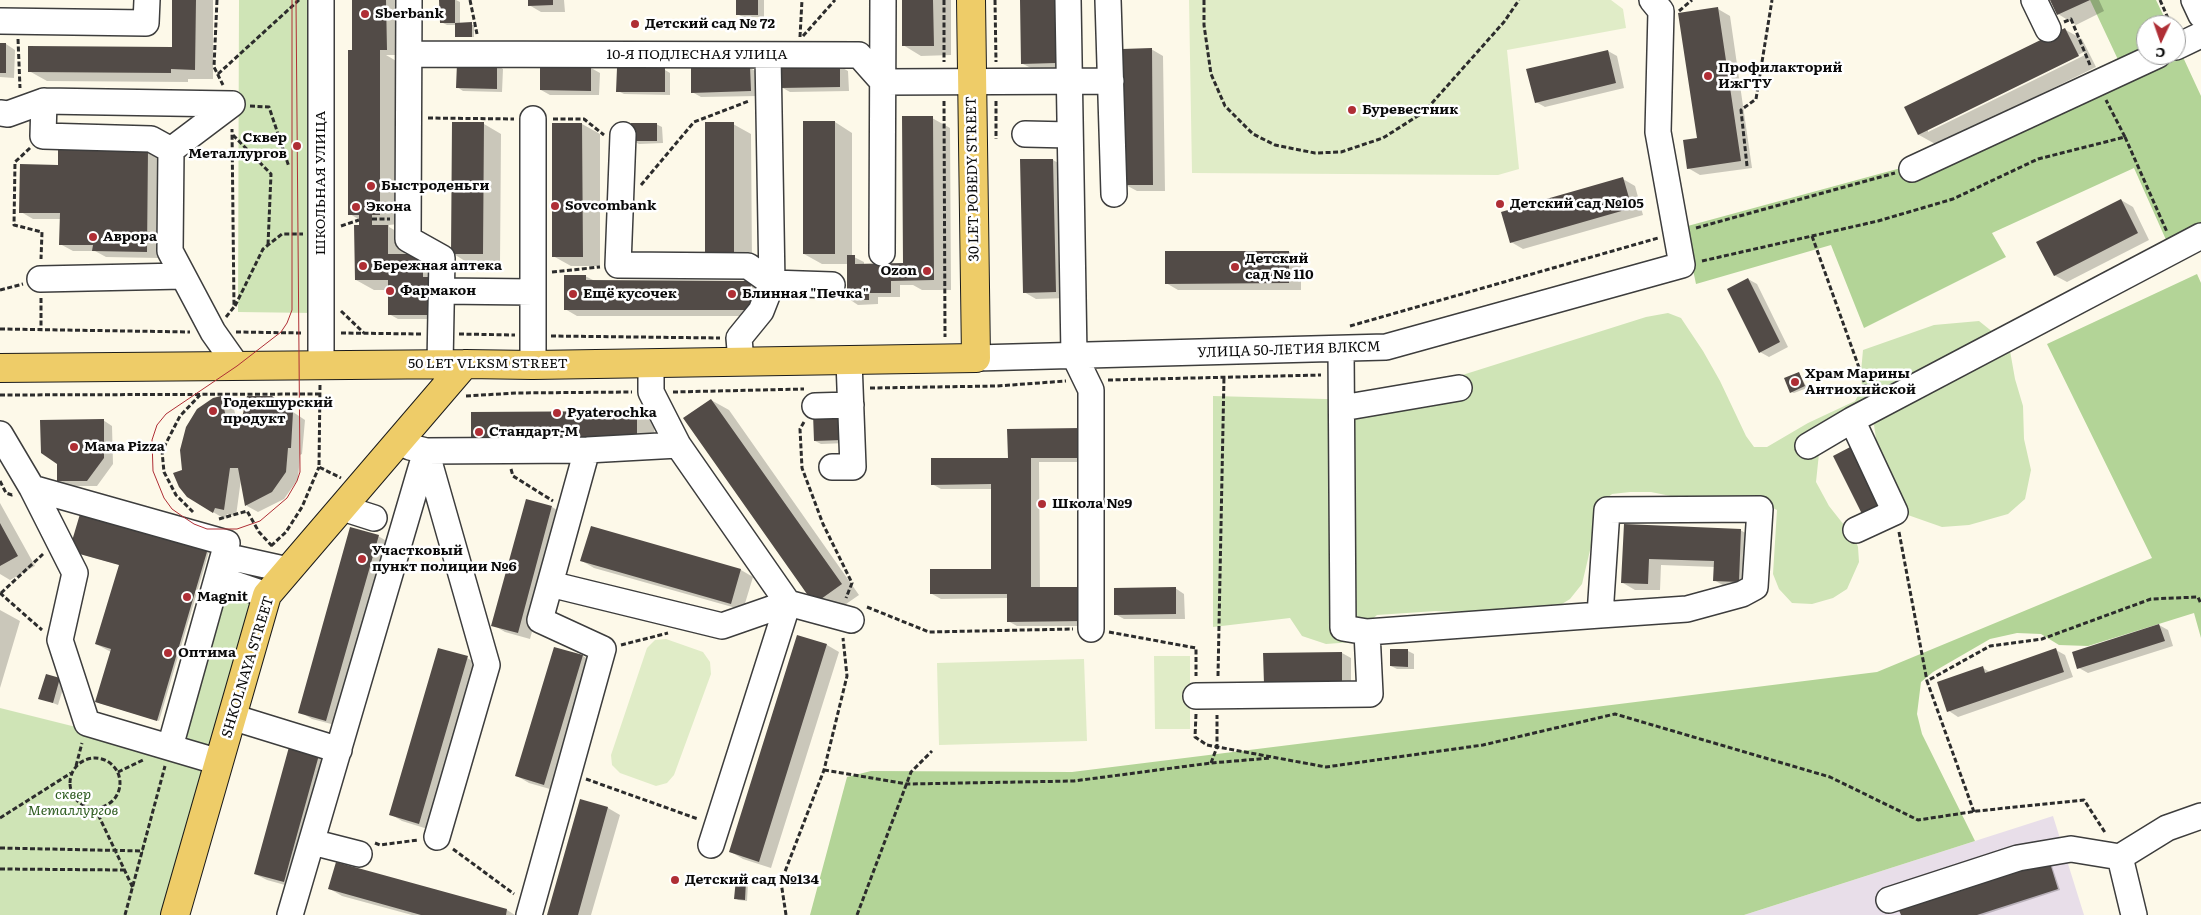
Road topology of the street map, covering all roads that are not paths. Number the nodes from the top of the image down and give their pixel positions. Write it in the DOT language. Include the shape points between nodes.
graph roads {
  1 [pos="147,0"];
  2 [pos="321,0"];
  3 [pos="409,0"];
  4 [pos="883,0"];
  5 [pos="972,0"];
  6 [pos="1068,0"];
  7 [pos="1108,0"];
  8 [pos="2034,0"];
  9 [pos="2194,0"];
  10 [pos="1662,4"];
  11 [pos="2201,15"];
  12 [pos="9,21"];
  13 [pos="2048,29"];
  14 [pos="2201,35"];
  15 [pos="2186,42"];
  16 [pos="410,54"];
  17 [pos="768,55"];
  18 [pos="2136,65"];
  19 [pos="972,81"];
  20 [pos="1069,81"];
  21 [pos="1111,81"];
  22 [pos="883,82"];
  23 [pos="22,108"];
  24 [pos="533,119"];
  25 [pos="1025,134"];
  26 [pos="623,135"];
  27 [pos="1070,135"];
  28 [pos="171,150"];
  29 [pos="1912,168"];
  30 [pos="1114,194"];
  31 [pos="2201,236"];
  32 [pos="882,254"];
  33 [pos="183,276"];
  34 [pos="40,279"];
  35 [pos="533,283"];
  36 [pos="772,283"];
  37 [pos="832,285"];
  38 [pos="441,291"];
  39 [pos="1343,338"];
  40 [pos="1074,355"];
  41 [pos="976,358"];
  42 [pos="849,360"];
  43 [pos="741,362"];
  44 [pos="651,363"];
  45 [pos="452,364"];
  46 [pos="321,365"];
  47 [pos="533,365"];
  48 [pos="237,366"];
  49 [pos="0,368"];
  50 [pos="1459,388"];
  51 [pos="851,396"];
  52 [pos="812,397"];
  53 [pos="1342,408"];
  54 [pos="1863,415"];
  55 [pos="0,434"];
  56 [pos="400,439"];
  57 [pos="678,445"];
  58 [pos="1808,446"];
  59 [pos="587,450"];
  60 [pos="426,451"];
  61 [pos="832,467"];
  62 [pos="32,488"];
  63 [pos="352,496"];
  64 [pos="374,518"];
  65 [pos="1856,530"];
  66 [pos="288,570"];
  67 [pos="550,584"];
  68 [pos="267,594"];
  69 [pos="788,603"];
  70 [pos="852,612"];
  71 [pos="1600,616"];
  72 [pos="1091,629"];
  73 [pos="1367,632"];
  74 [pos="1196,696"];
  75 [pos="232,718"];
  76 [pos="170,747"];
  77 [pos="339,750"];
  78 [pos="219,762"];
  79 [pos="2201,816"];
  80 [pos="714,836"];
  81 [pos="437,837"];
  82 [pos="312,842"];
  83 [pos="365,848"];
  84 [pos="2120,857"];
  85 [pos="1889,900"];
  86 [pos="530,911"];
  87 [pos="298,913"];
  88 [pos="175,915"];
  89 [pos="2134,915"];
  1 -- 12 [label="street" via="146,23"];
  2 -- 46 [label="street, ШКОЛЬНАЯ УЛИЦА"];
  3 -- 16 [label="street"];
  4 -- 22 [label="street"];
  5 -- 19 [label="main road, 30 LET POBEDY STREET"];
  6 -- 20 [label="street"];
  7 -- 21 [label="street"];
  8 -- 13 [label="street"];
  9 -- 11 [label="street"];
  10 -- 39 [label="street, УЛИЦА 50-ЛЕТИЯ ВЛКСМ" via="1658,132 1682,266 1386,347"];
  14 -- 15 [label="street"];
  16 -- 17 [label="street, 10-Я ПОДЛЕСНАЯ УЛИЦА"];
  16 -- 38 [label="street" via="408,239 442,258"];
  17 -- 22 [label="street, 10-Я ПОДЛЕСНАЯ УЛИЦА" via="859,55"];
  17 -- 36 [label="street"];
  18 -- 29 [label="street"];
  19 -- 20 [label="street"];
  19 -- 22 [label="street"];
  19 -- 41 [label="main road, 30 LET POBEDY STREET"];
  20 -- 21 [label="street"];
  20 -- 27 [label="street"];
  21 -- 30 [label="street"];
  22 -- 32 [label="street"];
  23 -- 28 [label="street" via="43,136 151,139"];
  23 -- 28 [label="street" via="232,104"];
  24 -- 35 [label="street"];
  25 -- 27 [label="street"];
  26 -- 36 [label="street" via="618,266 748,266"];
  27 -- 40 [label="street"];
  28 -- 33 [label="street" via="170,251"];
  31 -- 54 [label="street"];
  33 -- 34 [label="street"];
  33 -- 48 [label="street" via="213,332"];
  35 -- 38 [label="street"];
  35 -- 47 [label="street"];
  36 -- 37 [label="street"];
  36 -- 43 [label="street" via="761,311 739,338"];
  38 -- 45 [label="street" via="441,334"];
  39 -- 40 [label="street, УЛИЦА 50-ЛЕТИЯ ВЛКСМ"];
  39 -- 53 [label="street"];
  40 -- 41 [label="street, УЛИЦА 50-ЛЕТИЯ ВЛКСМ"];
  40 -- 72 [label="street" via="1091,390"];
  41 -- 42 [label="main road, 50 LET VLKSM STREET"];
  42 -- 43 [label="main road, 50 LET VLKSM STREET"];
  42 -- 51 [label="street"];
  43 -- 44 [label="main road, 50 LET VLKSM STREET"];
  44 -- 47 [label="main road, 50 LET VLKSM STREET"];
  44 -- 57 [label="street" via="651,392"];
  45 -- 46 [label="main road, 50 LET VLKSM STREET"];
  45 -- 47 [label="main road, 50 LET VLKSM STREET"];
  45 -- 56 [label="main road, SHKOLNAYA STREET"];
  46 -- 48 [label="main road, 50 LET VLKSM STREET"];
  48 -- 49 [label="main road, 50 LET VLKSM STREET"];
  50 -- 53 [label="street"];
  51 -- 52 [label="street"];
  51 -- 61 [label="street" via="853,467"];
  53 -- 73 [label="street" via="1343,628"];
  54 -- 58 [label="street"];
  54 -- 65 [label="street" via="1895,512"];
  55 -- 62 [label="street"];
  56 -- 60 [label="street" via="411,447"];
  56 -- 63 [label="main road, SHKOLNAYA STREET"];
  57 -- 59 [label="street"];
  57 -- 69 [label="street"];
  59 -- 60 [label="street"];
  59 -- 67 [label="street"];
  60 -- 77 [label="street"];
  60 -- 81 [label="street" via="486,665"];
  62 -- 76 [label="street" via="75,573 60,640 87,723"];
  62 -- 76 [label="street" via="226,543"];
  63 -- 64 [label="street" via="352,511"];
  63 -- 66 [label="main road, SHKOLNAYA STREET"];
  66 -- 68 [label="main road, SHKOLNAYA STREET"];
  66 -- 68 [label="street" via="229,557 223,580"];
  67 -- 69 [label="street" via="722,626"];
  67 -- 86 [label="street" via="540,620 603,649"];
  68 -- 75 [label="main road, SHKOLNAYA STREET"];
  69 -- 70 [label="street"];
  69 -- 80 [label="street"];
  71 -- 71 [label="street" via="1687,609 1756,587 1760,509 1607,510"];
  71 -- 73 [label="street"];
  73 -- 74 [label="street" via="1370,694"];
  75 -- 77 [label="street"];
  75 -- 78 [label="main road, SHKOLNAYA STREET"];
  76 -- 78 [label="street"];
  77 -- 82 [label="street"];
  78 -- 88 [label="main road, SHKOLNAYA STREET"];
  79 -- 84 [label="street" via="2167,828"];
  82 -- 83 [label="street"];
  82 -- 87 [label="street"];
  84 -- 85 [label="street" via="2071,850 2018,858"];
  84 -- 89 [label="street"];
}
